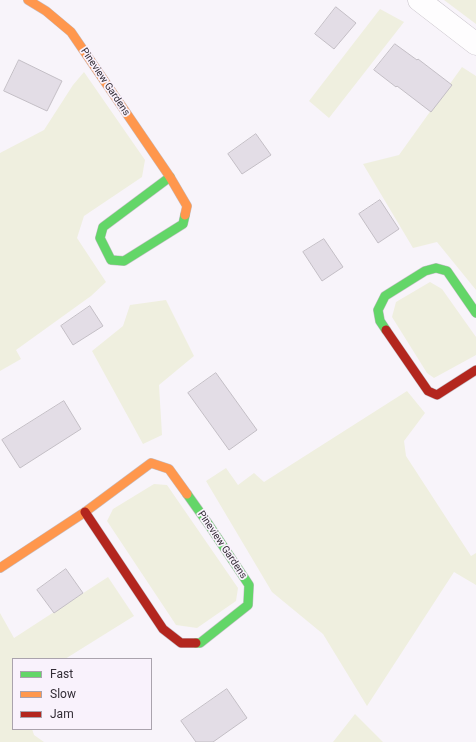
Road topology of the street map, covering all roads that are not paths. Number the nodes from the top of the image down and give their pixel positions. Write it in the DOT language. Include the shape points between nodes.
graph roads {
  1 [pos="28,0"];
  2 [pos="419,0"];
  3 [pos="476,44"];
  4 [pos="170,177"];
  5 [pos="476,313"];
  6 [pos="476,370"];
  7 [pos="85,512"];
  8 [pos="0,568"];
  1 -- 4 [label="street, Pineview Gardens" via="71,32"];
  2 -- 3 [label="street"];
  4 -- 4 [label="street, Pineview Gardens" via="103,227 100,238 112,260 124,261 183,224 187,206"];
  5 -- 6 [label="street" via="447,271 436,268 425,271 385,296 378,310 380,321 428,391 437,395"];
  7 -- 7 [label="street, Pineview Gardens" via="151,463 169,469 249,585 248,605 200,643 181,643 164,629"];
  7 -- 8 [label="street, Pineview Gardens"];
}
